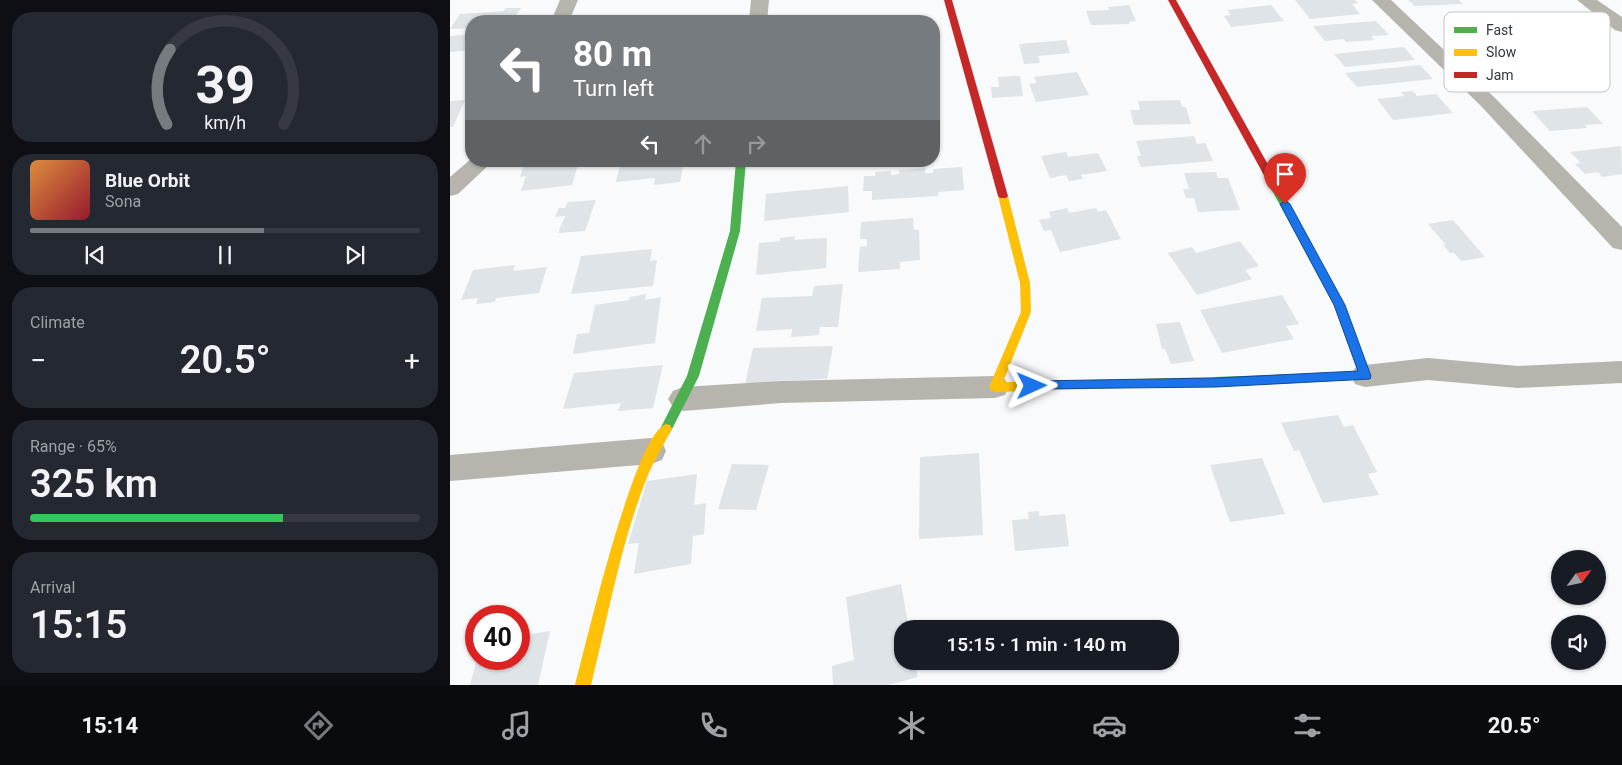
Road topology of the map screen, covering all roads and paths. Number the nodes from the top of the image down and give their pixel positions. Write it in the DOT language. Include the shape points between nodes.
graph roads {
  1 [pos="569,0"];
  2 [pos="760,0"];
  3 [pos="948,0"];
  4 [pos="1172,0"];
  5 [pos="1381,0"];
  6 [pos="1586,0"];
  7 [pos="1603,12"];
  8 [pos="563,15"];
  9 [pos="759,15"];
  10 [pos="1610,17"];
  11 [pos="1622,26"];
  12 [pos="1444,60"];
  13 [pos="1477,92"];
  14 [pos="475,167"];
  15 [pos="740,167"];
  16 [pos="450,189"];
  17 [pos="1622,242"];
  18 [pos="1622,372"];
  19 [pos="1366,376"];
  20 [pos="995,387"];
  21 [pos="683,399"];
  22 [pos="651,451"];
  23 [pos="450,468"];
  24 [pos="583,685"];
  1 -- 8 [label="street"];
  2 -- 9 [label="street"];
  3 -- 20 [label="street" via="1025,283 1026,312"];
  4 -- 19 [label="street" via="1335,296"];
  5 -- 12 [label="street"];
  6 -- 7 [label="street"];
  10 -- 11 [label="street"];
  13 -- 17 [label="street"];
  14 -- 16 [label="street"];
  15 -- 21 [label="street" via="735,231 694,376"];
  18 -- 19 [label="street" via="1518,377 1428,369"];
  19 -- 20 [label="street"];
  20 -- 21 [label="street" via="781,392"];
  21 -- 22 [label="street"];
  22 -- 23 [label="street"];
  22 -- 24 [label="street" via="626,516"];
}
